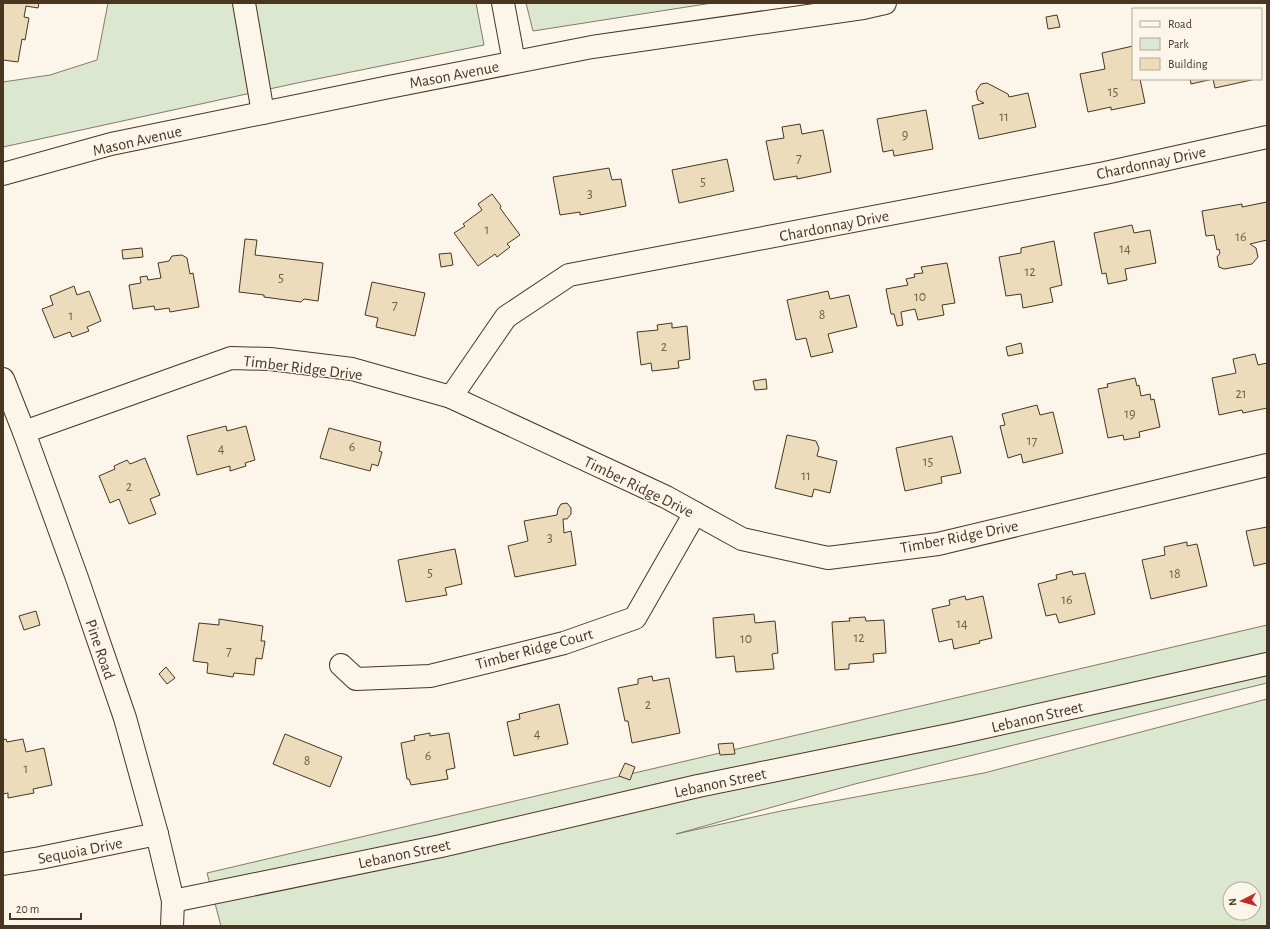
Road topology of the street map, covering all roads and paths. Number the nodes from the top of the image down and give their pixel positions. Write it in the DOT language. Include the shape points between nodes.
graph roads {
  1 [pos="244,3"];
  2 [pos="503,3"];
  3 [pos="885,3"];
  4 [pos="514,62"];
  5 [pos="263,113"];
  6 [pos="1267,136"];
  7 [pos="3,174"];
  8 [pos="3,379"];
  9 [pos="451,397"];
  10 [pos="24,432"];
  11 [pos="1267,466"];
  12 [pos="695,513"];
  13 [pos="1267,664"];
  14 [pos="341,665"];
  15 [pos="157,834"];
  16 [pos="3,864"];
  17 [pos="174,901"];
  18 [pos="172,926"];
  1 -- 5 [label="street"];
  2 -- 4 [label="street"];
  3 -- 4 [label="street, Mason Avenue" via="592,47"];
  4 -- 5 [label="street, Mason Avenue"];
  5 -- 7 [label="street, Mason Avenue" via="111,144"];
  6 -- 9 [label="street, Chardonnay Drive" via="1105,173 569,275 506,317"];
  8 -- 10 [label="street, Pine Road"];
  9 -- 10 [label="street, Timber Ridge Drive" via="352,369 270,359 231,358"];
  9 -- 12 [label="street, Timber Ridge Drive"];
  10 -- 15 [label="street, Pine Road" via="125,718"];
  11 -- 12 [label="street, Timber Ridge Drive" via="938,544 828,558 742,539"];
  12 -- 14 [label="street, Timber Ridge Court" via="635,618 564,643 430,676 356,679"];
  13 -- 17 [label="street, Lebanon Street" via="954,734 698,786 441,846"];
  15 -- 16 [label="street, Sequoia Drive"];
  15 -- 17 [label="street, Pine Road"];
  17 -- 18 [label="street, Pine Road"];
}
